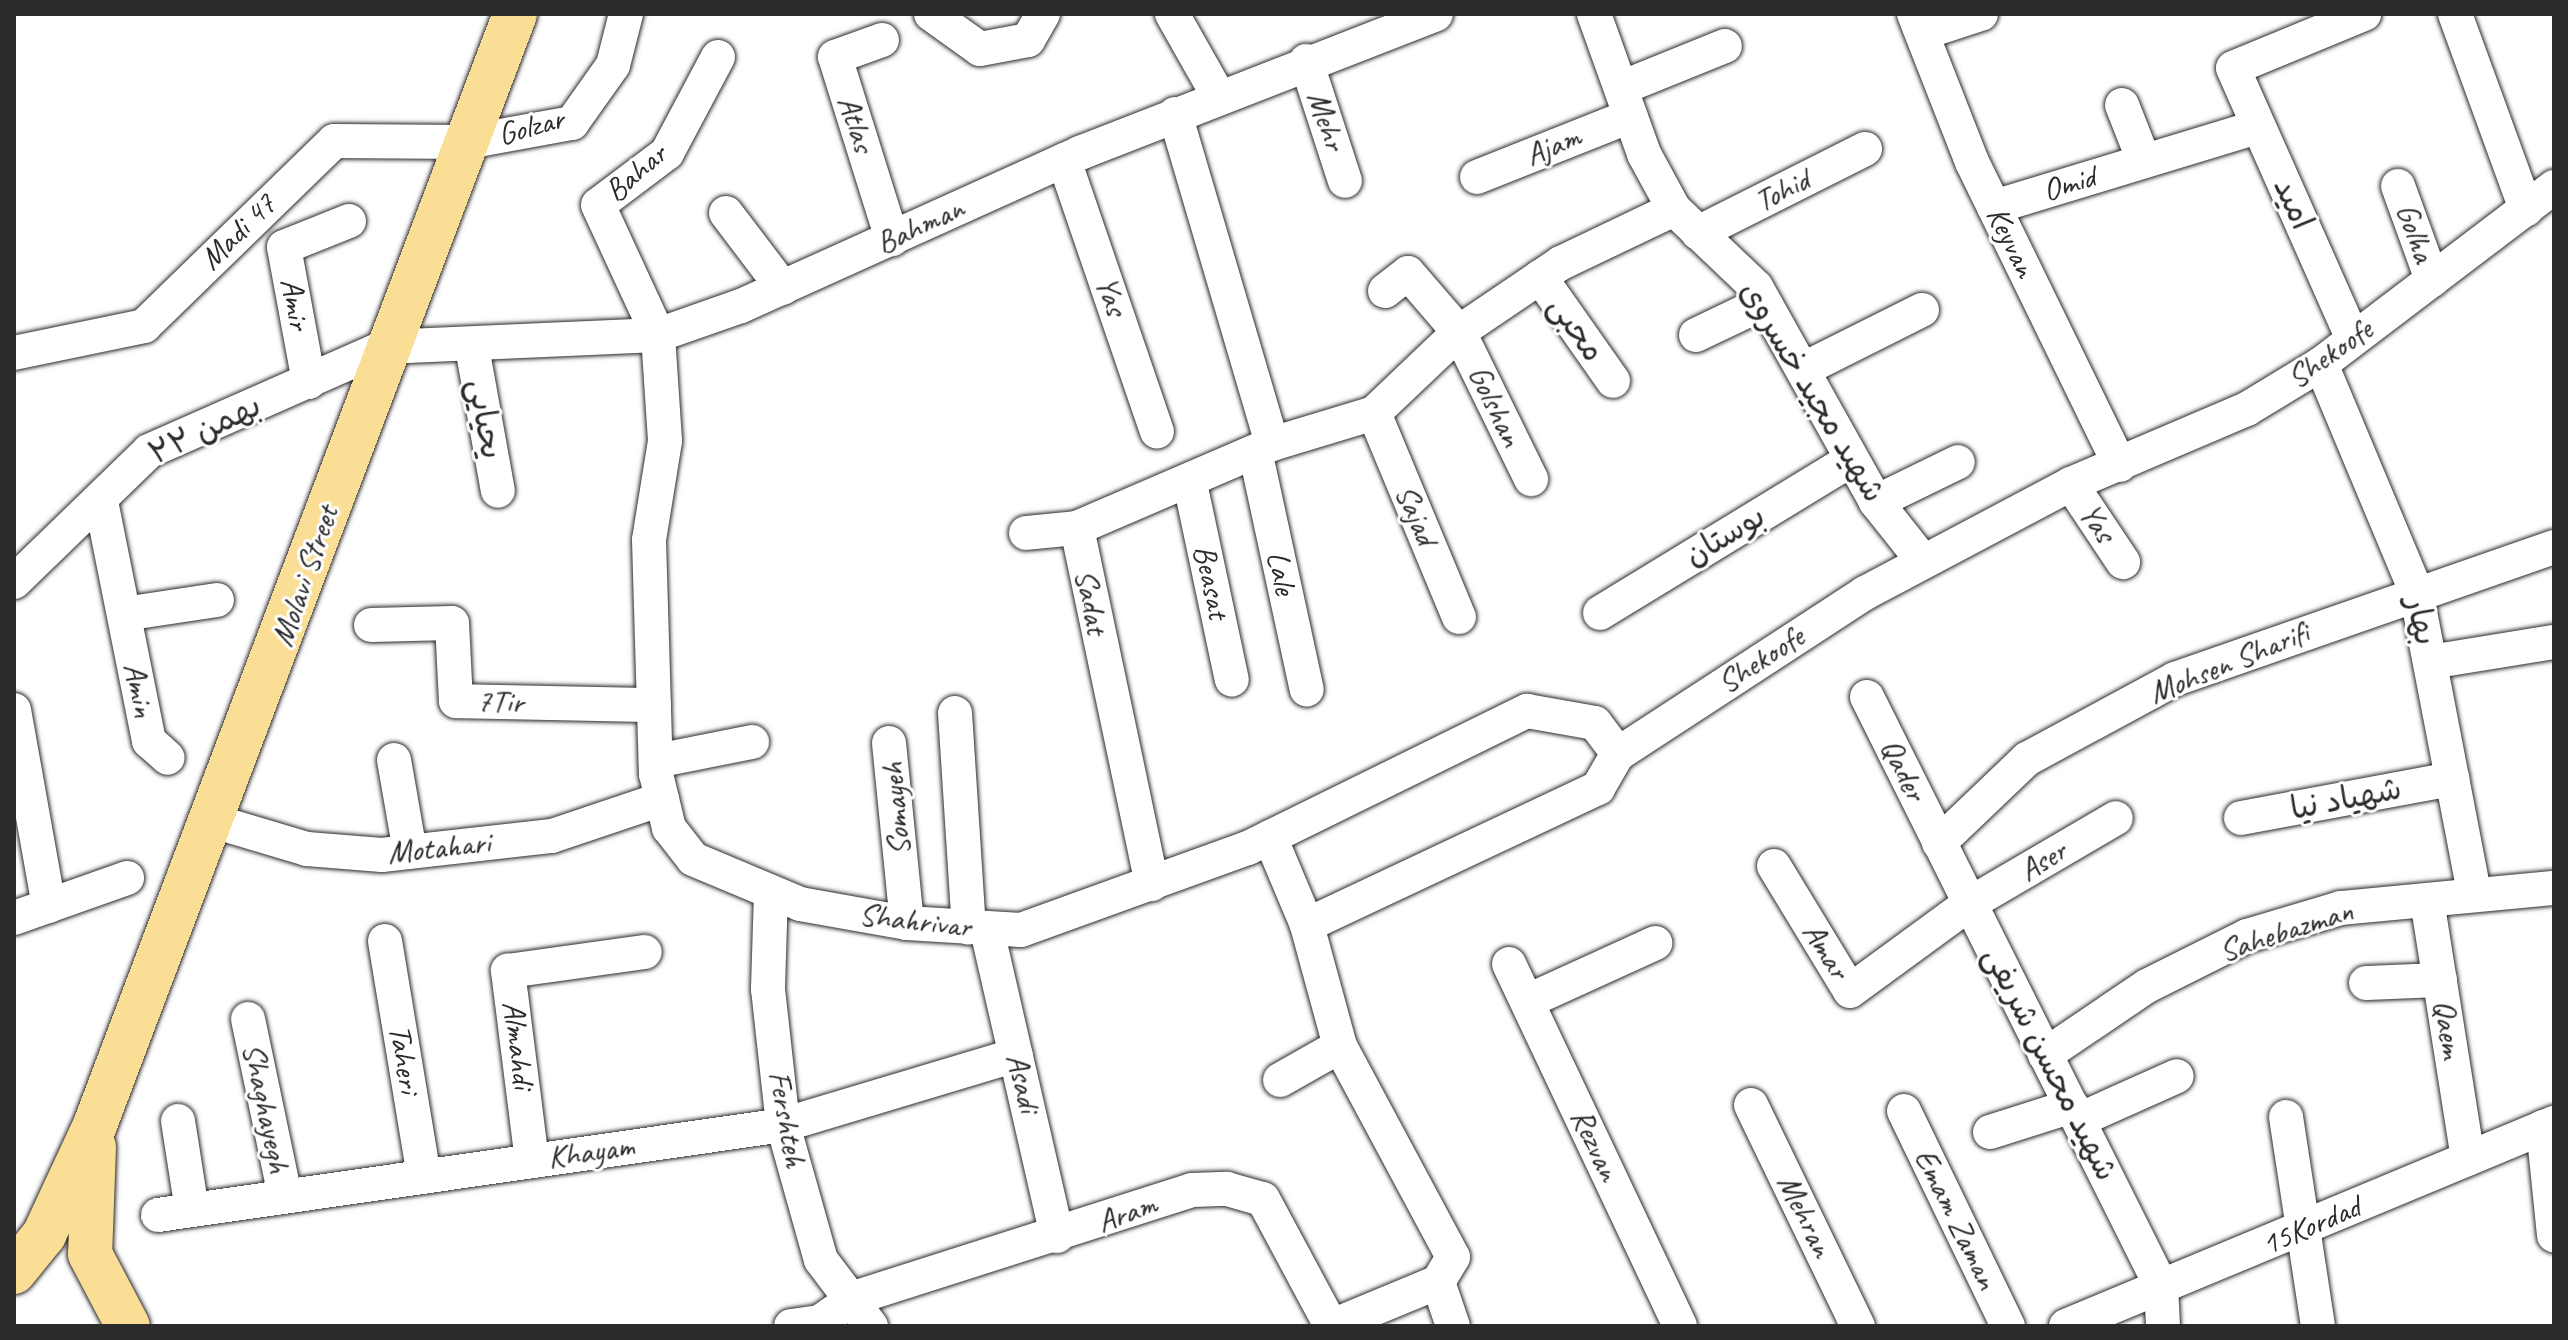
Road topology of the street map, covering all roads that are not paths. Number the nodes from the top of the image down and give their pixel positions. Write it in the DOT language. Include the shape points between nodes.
graph roads {
  1 [pos="626,14"];
  2 [pos="931,14"];
  3 [pos="1043,14"];
  4 [pos="1172,14"];
  5 [pos="1436,14"];
  6 [pos="1594,14"];
  7 [pos="1981,14"];
  8 [pos="2364,14"];
  9 [pos="2455,14"];
  10 [pos="519,18"];
  11 [pos="1918,24"];
  12 [pos="882,40"];
  13 [pos="1725,46"];
  14 [pos="718,57"];
  15 [pos="1306,61"];
  16 [pos="1219,97"];
  17 [pos="1625,102"];
  18 [pos="2122,105"];
  19 [pos="1175,114"];
  20 [pos="2258,127"];
  21 [pos="467,142"];
  22 [pos="1865,149"];
  23 [pos="1064,160"];
  24 [pos="2144,161"];
  25 [pos="1477,177"];
  26 [pos="1345,181"];
  27 [pos="2398,186"];
  28 [pos="2554,187"];
  29 [pos="1994,207"];
  30 [pos="1674,209"];
  31 [pos="2526,209"];
  32 [pos="726,213"];
  33 [pos="349,221"];
  34 [pos="1698,233"];
  35 [pos="892,239"];
  36 [pos="1540,277"];
  37 [pos="2432,280"];
  38 [pos="783,288"];
  39 [pos="1385,291"];
  40 [pos="1763,303"];
  41 [pos="1922,310"];
  42 [pos="1459,332"];
  43 [pos="658,335"];
  44 [pos="1696,335"];
  45 [pos="2353,339"];
  46 [pos="385,347"];
  47 [pos="472,347"];
  48 [pos="14,353"];
  49 [pos="2321,364"];
  50 [pos="1804,369"];
  51 [pos="1613,381"];
  52 [pos="309,382"];
  53 [pos="1374,413"];
  54 [pos="1157,432"];
  55 [pos="1264,450"];
  56 [pos="1851,460"];
  57 [pos="1958,462"];
  58 [pos="2120,465"];
  59 [pos="1531,479"];
  60 [pos="1190,483"];
  61 [pos="2071,484"];
  62 [pos="498,491"];
  63 [pos="101,501"];
  64 [pos="1876,502"];
  65 [pos="1077,528"];
  66 [pos="1026,533"];
  67 [pos="2554,547"];
  68 [pos="1923,561"];
  69 [pos="2123,562"];
  70 [pos="14,582"];
  71 [pos="2416,591"];
  72 [pos="217,600"];
  73 [pos="1600,613"];
  74 [pos="124,614"];
  75 [pos="1459,617"];
  76 [pos="371,625"];
  77 [pos="2554,642"];
  78 [pos="2430,662"];
  79 [pos="1232,680"];
  80 [pos="1307,690"];
  81 [pos="1867,697"];
  82 [pos="654,705"];
  83 [pos="14,710"];
  84 [pos="955,713"];
  85 [pos="752,742"];
  86 [pos="889,743"];
  87 [pos="1618,754"];
  88 [pos="168,758"];
  89 [pos="394,760"];
  90 [pos="656,761"];
  91 [pos="2452,779"];
  92 [pos="662,799"];
  93 [pos="2116,818"];
  94 [pos="2241,818"];
  95 [pos="213,821"];
  96 [pos="1270,837"];
  97 [pos="1939,843"];
  98 [pos="410,852"];
  99 [pos="1774,866"];
  100 [pos="127,878"];
  101 [pos="1152,884"];
  102 [pos="2554,888"];
  103 [pos="771,892"];
  104 [pos="2474,893"];
  105 [pos="2427,900"];
  106 [pos="1969,904"];
  107 [pos="49,906"];
  108 [pos="14,918"];
  109 [pos="907,923"];
  110 [pos="1307,925"];
  111 [pos="978,929"];
  112 [pos="385,941"];
  113 [pos="1655,943"];
  114 [pos="645,952"];
  115 [pos="1509,964"];
  116 [pos="2440,980"];
  117 [pos="2366,983"];
  118 [pos="1528,1001"];
  119 [pos="248,1019"];
  120 [pos="1340,1046"];
  121 [pos="1016,1055"];
  122 [pos="2045,1055"];
  123 [pos="2177,1076"];
  124 [pos="1280,1080"];
  125 [pos="1751,1105"];
  126 [pos="1904,1111"];
  127 [pos="2075,1113"];
  128 [pos="2286,1117"];
  129 [pos="178,1121"];
  130 [pos="95,1125"];
  131 [pos="783,1125"];
  132 [pos="2548,1125"];
  133 [pos="1990,1132"];
  134 [pos="2468,1159"];
  135 [pos="532,1161"];
  136 [pos="424,1177"];
  137 [pos="285,1196"];
  138 [pos="192,1210"];
  139 [pos="158,1215"];
  140 [pos="2305,1230"];
  141 [pos="2554,1235"];
  142 [pos="1057,1236"];
  143 [pos="14,1272"];
  144 [pos="1438,1282"];
  145 [pos="2161,1286"];
  146 [pos="862,1312"];
  147 [pos="128,1326"];
  148 [pos="791,1326"];
  149 [pos="1332,1326"];
  150 [pos="1453,1326"];
  151 [pos="1680,1326"];
  152 [pos="1858,1326"];
  153 [pos="2008,1326"];
  154 [pos="2066,1326"];
  155 [pos="2163,1326"];
  156 [pos="2318,1326"];
  1 -- 21 [label="street, Golzar" via="613,65 572,123"];
  2 -- 3 [label="street" via="980,49 1028,40"];
  4 -- 16 [label="street"];
  5 -- 15 [label="street, Bahman"];
  6 -- 17 [label="street, شهید مجید خسروی"];
  7 -- 11 [label="street"];
  8 -- 20 [label="street, امید" via="2233,68"];
  9 -- 31 [label="street"];
  10 -- 21 [label="main road, Molavi Street"];
  11 -- 29 [label="street, Keyvan"];
  12 -- 35 [label="street, Atlas" via="835,57"];
  13 -- 17 [label="street, Ajam"];
  14 -- 43 [label="street, Bahar" via="667,153 598,205"];
  15 -- 16 [label="street, Bahman"];
  15 -- 26 [label="street, Mehr"];
  16 -- 19 [label="street, Bahman"];
  17 -- 25 [label="street, Ajam"];
  17 -- 30 [label="street, شهید مجید خسروی"];
  18 -- 24 [label="street"];
  19 -- 23 [label="street, Bahman"];
  19 -- 55 [label="street"];
  20 -- 24 [label="street, Omid"];
  20 -- 45 [label="street, امید"];
  21 -- 46 [label="main road, Molavi Street"];
  21 -- 48 [label="street, Madi 47" via="334,141 144,326"];
  22 -- 34 [label="street, Tohid"];
  23 -- 35 [label="street, Bahman"];
  23 -- 54 [label="street, Yas"];
  24 -- 29 [label="street, Omid"];
  27 -- 37 [label="street, Golha"];
  28 -- 31 [label="street, Shekoofe"];
  29 -- 58 [label="street, Keyvan"];
  30 -- 34 [label="street, شهید مجید خسروی"];
  30 -- 36 [label="street, Sadat"];
  31 -- 37 [label="street, Shekoofe" via="2467,268"];
  32 -- 38 [label="street"];
  33 -- 52 [label="street, Amir" via="284,247"];
  34 -- 40 [label="street, شهید مجید خسروی" via="1756,287"];
  35 -- 38 [label="street, Bahman"];
  36 -- 42 [label="street, Sadat"];
  36 -- 51 [label="street, محبی"];
  37 -- 45 [label="street, Shekoofe"];
  38 -- 43 [label="street, Bahman"];
  39 -- 42 [label="street, Golshan" via="1408,273"];
  40 -- 44 [label="street"];
  40 -- 50 [label="street, شهید مجید خسروی"];
  41 -- 50 [label="street"];
  42 -- 53 [label="street, Sadat"];
  42 -- 59 [label="street, Golshan"];
  43 -- 47 [label="street, Bahman"];
  43 -- 82 [label="street, Shahrivar" via="665,441 649,540"];
  45 -- 49 [label="street, Shekoofe"];
  46 -- 47 [label="street, Bahman"];
  46 -- 52 [label="street, ۲۲ بهمن"];
  46 -- 95 [label="main road, Molavi Street"];
  47 -- 62 [label="street, یحیایی"];
  49 -- 58 [label="street, Shekoofe" via="2247,409"];
  49 -- 71 [label="street, بهار"];
  50 -- 56 [label="street, شهید مجید خسروی"];
  52 -- 63 [label="street, ۲۲ بهمن" via="149,451"];
  53 -- 55 [label="street, Sadat"];
  53 -- 75 [label="street, Sajad"];
  55 -- 60 [label="street, Sadat"];
  55 -- 80 [label="street, Lale"];
  56 -- 64 [label="street, شهید مجید خسروی"];
  56 -- 73 [label="street, بوستان"];
  57 -- 64 [label="street"];
  58 -- 61 [label="street, Shekoofe"];
  60 -- 65 [label="street, Sadat"];
  60 -- 79 [label="street, Beasat"];
  61 -- 68 [label="street, Shekoofe"];
  61 -- 69 [label="street, Yas"];
  63 -- 70 [label="street, ۲۲ بهمن"];
  63 -- 74 [label="street, Amin"];
  64 -- 68 [label="street, شهید مجید خسروی"];
  65 -- 66 [label="street"];
  65 -- 101 [label="street, Sadat"];
  67 -- 71 [label="street, Mohsen Sharifi"];
  68 -- 87 [label="street, Shekoofe"];
  71 -- 78 [label="street, بهار"];
  71 -- 97 [label="street, Mohsen Sharifi" via="2175,679 2027,759"];
  72 -- 74 [label="street"];
  74 -- 88 [label="street, Amin" via="149,741"];
  76 -- 82 [label="street, 7Tir" via="452,623 456,701"];
  77 -- 78 [label="street"];
  78 -- 91 [label="street, بهار"];
  81 -- 97 [label="street, Qader"];
  82 -- 90 [label="street, Shahrivar"];
  83 -- 107 [label="street"];
  84 -- 111 [label="street"];
  85 -- 90 [label="street"];
  86 -- 109 [label="street, Somayeh"];
  87 -- 96 [label="street, Shahrivar" via="1595,723 1527,711"];
  87 -- 110 [label="street, Shekoofe" via="1614,773 1598,788"];
  89 -- 98 [label="street"];
  90 -- 92 [label="street, Shahrivar"];
  91 -- 94 [label="street, شهیاد نیا"];
  91 -- 104 [label="street, بهار"];
  92 -- 98 [label="street, Motahari" via="552,836"];
  92 -- 103 [label="street, Shahrivar" via="669,828 693,859"];
  93 -- 106 [label="street, Aser"];
  95 -- 98 [label="street, Motahari" via="307,849"];
  95 -- 130 [label="main road, Molavi Street"];
  96 -- 101 [label="street, Shahrivar"];
  96 -- 110 [label="street"];
  97 -- 106 [label="street, شهید محسن شریفی"];
  99 -- 106 [label="street, Amar" via="1850,991"];
  100 -- 107 [label="street"];
  101 -- 111 [label="street, Shahrivar" via="1021,930"];
  102 -- 104 [label="street, Sahebazman"];
  103 -- 109 [label="street, Shahrivar"];
  103 -- 131 [label="street, Fershteh" via="768,989"];
  104 -- 105 [label="street, Sahebazman"];
  105 -- 116 [label="street, Qaem"];
  105 -- 122 [label="street, Sahebazman" via="2341,908 2247,936 2147,986"];
  106 -- 122 [label="street, شهید محسن شریفی"];
  107 -- 108 [label="street"];
  109 -- 111 [label="street, Shahrivar"];
  110 -- 120 [label="street"];
  111 -- 121 [label="street, Asadi"];
  112 -- 136 [label="street, Taheri"];
  113 -- 118 [label="street"];
  114 -- 135 [label="street, Almahdi" via="508,971"];
  115 -- 118 [label="street, Rezvan"];
  116 -- 117 [label="street"];
  116 -- 134 [label="street, Qaem"];
  118 -- 151 [label="street, Rezvan"];
  119 -- 137 [label="street, Shaghayegh"];
  120 -- 124 [label="street"];
  120 -- 144 [label="street" via="1453,1257"];
  121 -- 131 [label="street, Khayam"];
  121 -- 142 [label="street, Asadi"];
  122 -- 127 [label="street, شهید محسن شریفی"];
  123 -- 127 [label="street"];
  125 -- 152 [label="street, Mehran"];
  126 -- 153 [label="street, Emam Zaman"];
  127 -- 133 [label="street"];
  127 -- 145 [label="street, شهید محسن شریفی"];
  128 -- 140 [label="street"];
  129 -- 138 [label="street"];
  130 -- 143 [label="main road, Molavi Street" via="44,1235"];
  130 -- 147 [label="main road, Molavi Street" via="90,1254"];
  131 -- 135 [label="street, Khayam"];
  131 -- 146 [label="street, Fershteh" via="821,1260"];
  132 -- 134 [label="street, 15Kordad"];
  132 -- 141 [label="street"];
  134 -- 140 [label="street, 15Kordad"];
  135 -- 136 [label="street, Khayam"];
  136 -- 137 [label="street, Khayam"];
  137 -- 138 [label="street, Khayam"];
  138 -- 139 [label="street, Khayam"];
  140 -- 145 [label="street, 15Kordad"];
  140 -- 156 [label="street"];
  142 -- 146 [label="street, Aram"];
  142 -- 149 [label="street, Aram" via="1192,1190 1227,1189 1263,1199"];
  144 -- 149 [label="street"];
  144 -- 150 [label="street"];
  145 -- 154 [label="street, 15Kordad"];
  145 -- 155 [label="street"];
  146 -- 148 [label="street, Aram"];
}
